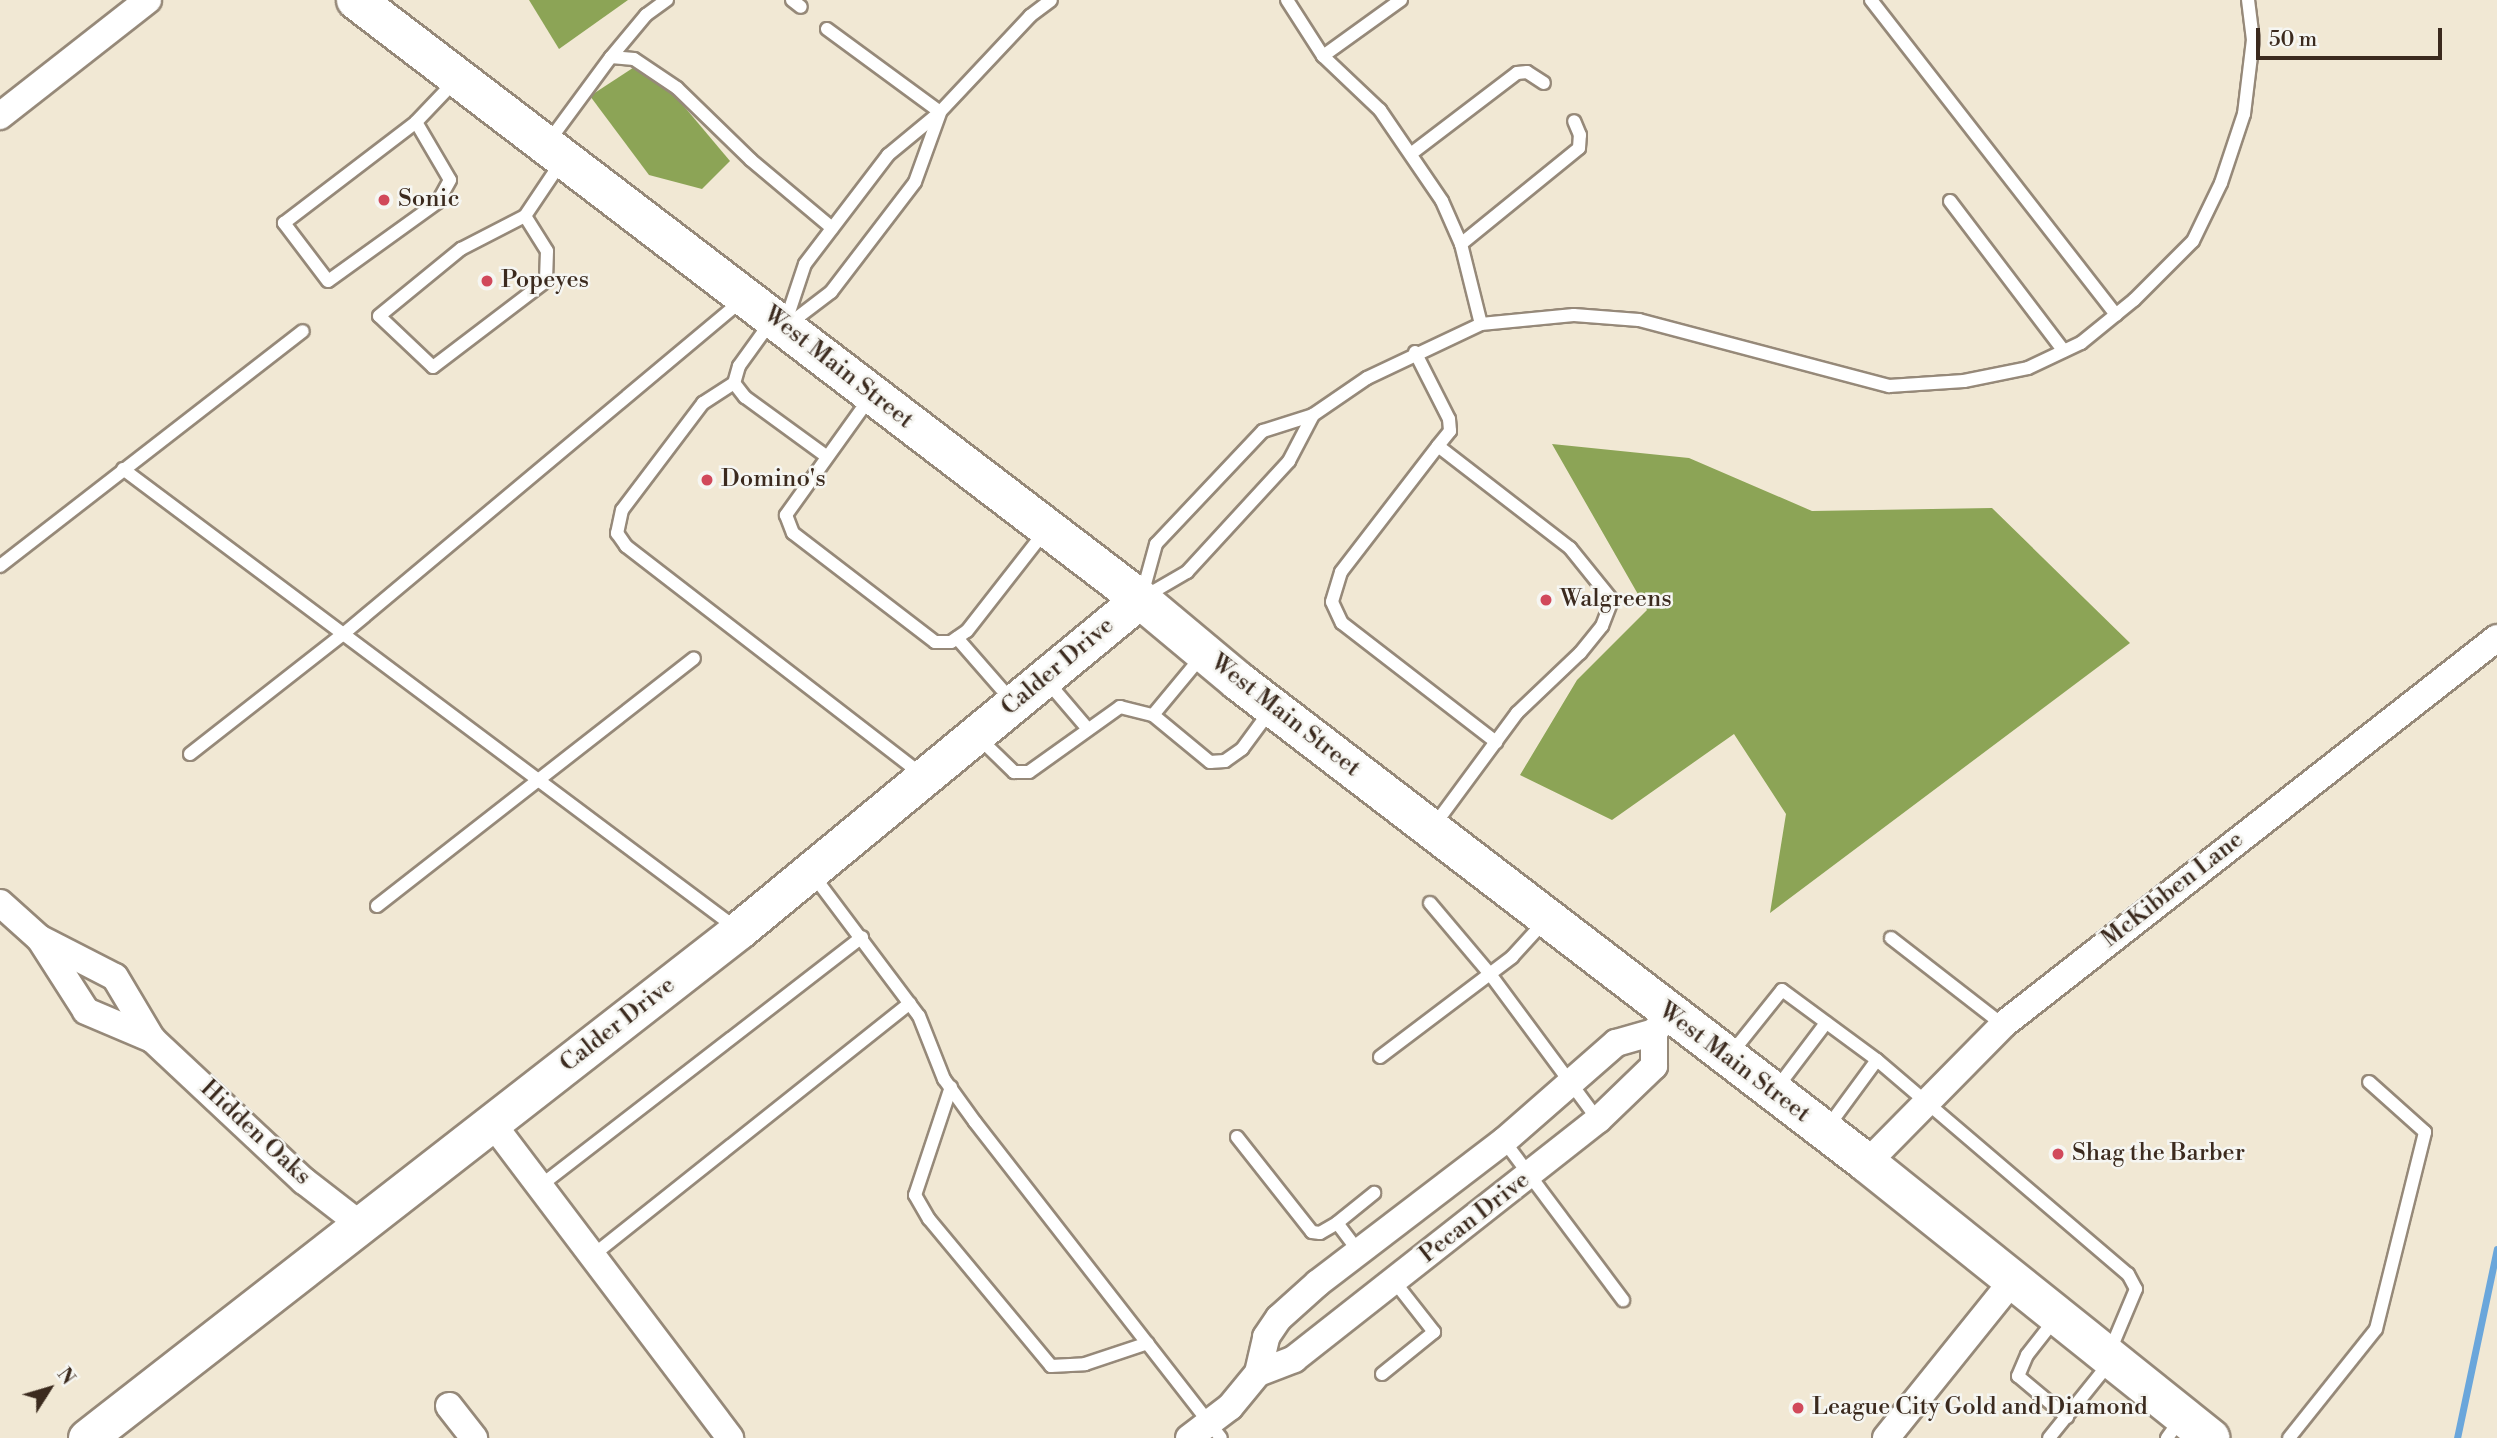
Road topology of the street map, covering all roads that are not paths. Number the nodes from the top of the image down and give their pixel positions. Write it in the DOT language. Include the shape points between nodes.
graph roads {
  1 [pos="148,0"];
  2 [pos="356,0"];
  3 [pos="667,0"];
  4 [pos="1051,0"];
  5 [pos="1287,0"];
  6 [pos="1401,0"];
  7 [pos="1871,0"];
  8 [pos="2248,0"];
  9 [pos="827,29"];
  10 [pos="1323,56"];
  11 [pos="611,57"];
  12 [pos="458,77"];
  13 [pos="1544,83"];
  14 [pos="940,112"];
  15 [pos="0,116"];
  16 [pos="1574,121"];
  17 [pos="416,122"];
  18 [pos="555,151"];
  19 [pos="1412,153"];
  20 [pos="1950,201"];
  21 [pos="525,216"];
  22 [pos="832,228"];
  23 [pos="1461,244"];
  24 [pos="767,315"];
  25 [pos="2116,315"];
  26 [pos="1481,324"];
  27 [pos="303,331"];
  28 [pos="2064,351"];
  29 [pos="1415,352"];
  30 [pos="734,383"];
  31 [pos="872,396"];
  32 [pos="1313,415"];
  33 [pos="1438,446"];
  34 [pos="826,456"];
  35 [pos="123,469"];
  36 [pos="1046,529"];
  37 [pos="0,565"];
  38 [pos="1140,599"];
  39 [pos="342,635"];
  40 [pos="957,638"];
  41 [pos="2497,638"];
  42 [pos="1204,653"];
  43 [pos="694,658"];
  44 [pos="1045,678"];
  45 [pos="1014,704"];
  46 [pos="1272,708"];
  47 [pos="1153,715"];
  48 [pos="1087,728"];
  49 [pos="976,735"];
  50 [pos="1496,742"];
  51 [pos="190,754"];
  52 [pos="925,777"];
  53 [pos="538,780"];
  54 [pos="1431,830"];
  55 [pos="811,872"];
  56 [pos="0,903"];
  57 [pos="1430,903"];
  58 [pos="377,905"];
  59 [pos="1546,919"];
  60 [pos="740,930"];
  61 [pos="862,937"];
  62 [pos="39,938"];
  63 [pos="1891,938"];
  64 [pos="1490,974"];
  65 [pos="910,1003"];
  66 [pos="1661,1023"];
  67 [pos="1826,1023"];
  68 [pos="2003,1025"];
  69 [pos="152,1039"];
  70 [pos="1380,1057"];
  71 [pos="1727,1058"];
  72 [pos="1877,1060"];
  73 [pos="2369,1082"];
  74 [pos="1572,1084"];
  75 [pos="951,1087"];
  76 [pos="1773,1093"];
  77 [pos="1928,1101"];
  78 [pos="1598,1120"];
  79 [pos="492,1123"];
  80 [pos="1825,1132"];
  81 [pos="1237,1137"];
  82 [pos="1504,1141"];
  83 [pos="1867,1163"];
  84 [pos="1530,1176"];
  85 [pos="540,1186"];
  86 [pos="1374,1193"];
  87 [pos="1337,1223"];
  88 [pos="361,1225"];
  89 [pos="1359,1252"];
  90 [pos="592,1256"];
  91 [pos="2013,1280"];
  92 [pos="1394,1281"];
  93 [pos="1623,1300"];
  94 [pos="2058,1315"];
  95 [pos="1148,1343"];
  96 [pos="2111,1356"];
  97 [pos="1258,1373"];
  98 [pos="1382,1374"];
  99 [pos="449,1406"];
  100 [pos="2067,1417"];
  101 [pos="2187,1431"];
  102 [pos="1207,1433"];
  103 [pos="87,1438"];
  104 [pos="474,1438"];
  105 [pos="730,1438"];
  106 [pos="1886,1438"];
  107 [pos="2049,1438"];
  108 [pos="2289,1438"];
  1 -- 15 [label="street"];
  2 -- 12 [label="main road, West Main Street"];
  3 -- 11 [label="lane" via="646,15"];
  4 -- 14 [label="lane" via="1030,16"];
  5 -- 10 [label="lane"];
  6 -- 10 [label="lane"];
  7 -- 25 [label="lane"];
  8 -- 25 [label="lane" via="2253,40 2244,114 2221,183 2193,241"];
  9 -- 14 [label="lane"];
  10 -- 19 [label="lane" via="1380,110"];
  11 -- 18 [label="lane"];
  11 -- 22 [label="lane" via="634,60 677,88 751,160"];
  12 -- 17 [label="lane"];
  12 -- 18 [label="main road, West Main Street"];
  13 -- 19 [label="lane" via="1527,72 1517,73"];
  14 -- 22 [label="lane" via="888,155"];
  14 -- 24 [label="lane" via="915,182 831,292"];
  16 -- 23 [label="lane" via="1580,135 1578,148"];
  17 -- 17 [label="lane" via="284,223 328,281 438,202 450,180"];
  18 -- 21 [label="lane"];
  18 -- 24 [label="main road, West Main Street"];
  19 -- 23 [label="lane"];
  20 -- 28 [label="lane"];
  21 -- 21 [label="lane" via="461,249 379,316 433,367 546,281 547,251"];
  22 -- 24 [label="lane"];
  23 -- 26 [label="lane"];
  24 -- 30 [label="lane" via="738,366"];
  24 -- 31 [label="main road, West Main Street"];
  24 -- 39 [label="lane"];
  25 -- 28 [label="lane"];
  26 -- 28 [label="lane" via="1574,315 1639,320 1889,386 2002,374"];
  26 -- 29 [label="lane"];
  27 -- 35 [label="lane"];
  29 -- 32 [label="lane"];
  29 -- 33 [label="lane" via="1449,419 1450,431"];
  30 -- 34 [label="lane" via="745,397"];
  30 -- 52 [label="lane" via="703,403 622,510 617,533 626,546"];
  31 -- 34 [label="lane"];
  31 -- 36 [label="main road, West Main Street"];
  32 -- 38 [label="lane" via="1289,461 1187,572"];
  32 -- 38 [label="lane" via="1263,430 1165,534 1156,544"];
  33 -- 50 [label="lane" via="1341,572 1332,602 1342,623"];
  33 -- 50 [label="lane" via="1570,548 1612,600 1602,626 1580,653 1517,713"];
  34 -- 40 [label="lane" via="786,515 793,533 935,642"];
  35 -- 37 [label="lane"];
  35 -- 39 [label="lane"];
  36 -- 38 [label="main road, West Main Street"];
  36 -- 40 [label="lane"];
  38 -- 42 [label="main road, West Main Street"];
  38 -- 44 [label="street, Calder Drive"];
  39 -- 51 [label="lane"];
  39 -- 53 [label="lane"];
  40 -- 45 [label="lane"];
  41 -- 68 [label="street, McKibben Lane"];
  42 -- 46 [label="main road, West Main Street"];
  42 -- 47 [label="lane"];
  43 -- 53 [label="lane"];
  44 -- 45 [label="street, Calder Drive"];
  44 -- 48 [label="lane"];
  45 -- 49 [label="street, Calder Drive"];
  46 -- 47 [label="lane" via="1241,749 1225,761 1210,762"];
  46 -- 54 [label="main road, West Main Street"];
  47 -- 48 [label="lane" via="1120,707"];
  48 -- 49 [label="lane" via="1029,772 1014,772"];
  49 -- 52 [label="street, Calder Drive"];
  50 -- 54 [label="lane"];
  52 -- 55 [label="street, Calder Drive"];
  53 -- 58 [label="lane"];
  53 -- 60 [label="lane"];
  54 -- 59 [label="main road, West Main Street"];
  55 -- 60 [label="street, Calder Drive"];
  55 -- 61 [label="lane"];
  56 -- 62 [label="street, Hidden Oaks"];
  57 -- 64 [label="lane"];
  59 -- 64 [label="lane" via="1529,941"];
  59 -- 66 [label="main road, West Main Street"];
  60 -- 79 [label="street, Calder Drive"];
  61 -- 65 [label="lane"];
  61 -- 85 [label="lane"];
  62 -- 69 [label="street, Hidden Oaks" via="115,977"];
  62 -- 69 [label="street, Hidden Oaks" via="86,1011"];
  63 -- 68 [label="lane"];
  64 -- 70 [label="lane"];
  64 -- 74 [label="lane"];
  65 -- 75 [label="lane"];
  65 -- 90 [label="lane"];
  66 -- 71 [label="main road, West Main Street"];
  66 -- 74 [label="street, Pecan Drive" via="1616,1043"];
  66 -- 78 [label="street, Pecan Drive" via="1654,1066"];
  67 -- 71 [label="lane" via="1782,990"];
  67 -- 72 [label="lane"];
  67 -- 76 [label="lane"];
  68 -- 77 [label="street, McKibben Lane"];
  69 -- 88 [label="street, Hidden Oaks" via="304,1181"];
  71 -- 76 [label="main road, West Main Street"];
  72 -- 77 [label="lane"];
  72 -- 80 [label="lane"];
  73 -- 108 [label="lane" via="2425,1132 2376,1329"];
  74 -- 78 [label="lane"];
  74 -- 82 [label="street, Pecan Drive"];
  75 -- 95 [label="lane"];
  75 -- 95 [label="lane" via="915,1195 929,1219 1051,1366 1085,1364"];
  76 -- 80 [label="main road, West Main Street"];
  77 -- 83 [label="street, McKibben Lane"];
  77 -- 96 [label="lane" via="2128,1274 2136,1289"];
  78 -- 84 [label="street, Pecan Drive"];
  79 -- 85 [label="street"];
  79 -- 88 [label="street, Calder Drive"];
  80 -- 83 [label="main road, West Main Street"];
  81 -- 87 [label="lane" via="1312,1232 1320,1233"];
  82 -- 84 [label="lane"];
  82 -- 89 [label="street, Pecan Drive"];
  83 -- 91 [label="main road, West Main Street"];
  84 -- 92 [label="street, Pecan Drive"];
  84 -- 93 [label="lane"];
  85 -- 90 [label="street"];
  86 -- 87 [label="lane"];
  87 -- 89 [label="lane"];
  88 -- 103 [label="street, Calder Drive"];
  89 -- 97 [label="street, Pecan Drive" via="1279,1318 1266,1337"];
  90 -- 105 [label="street"];
  91 -- 94 [label="main road, West Main Street"];
  91 -- 106 [label="street"];
  92 -- 97 [label="street, Pecan Drive" via="1294,1359"];
  92 -- 98 [label="lane" via="1434,1332"];
  94 -- 96 [label="main road, West Main Street"];
  94 -- 100 [label="lane" via="2027,1355 2018,1376"];
  95 -- 102 [label="lane"];
  96 -- 100 [label="lane"];
  96 -- 101 [label="main road, West Main Street"];
  97 -- 102 [label="street, Pecan Drive"];
  99 -- 104 [label="street"];
  100 -- 107 [label="lane"];
}
